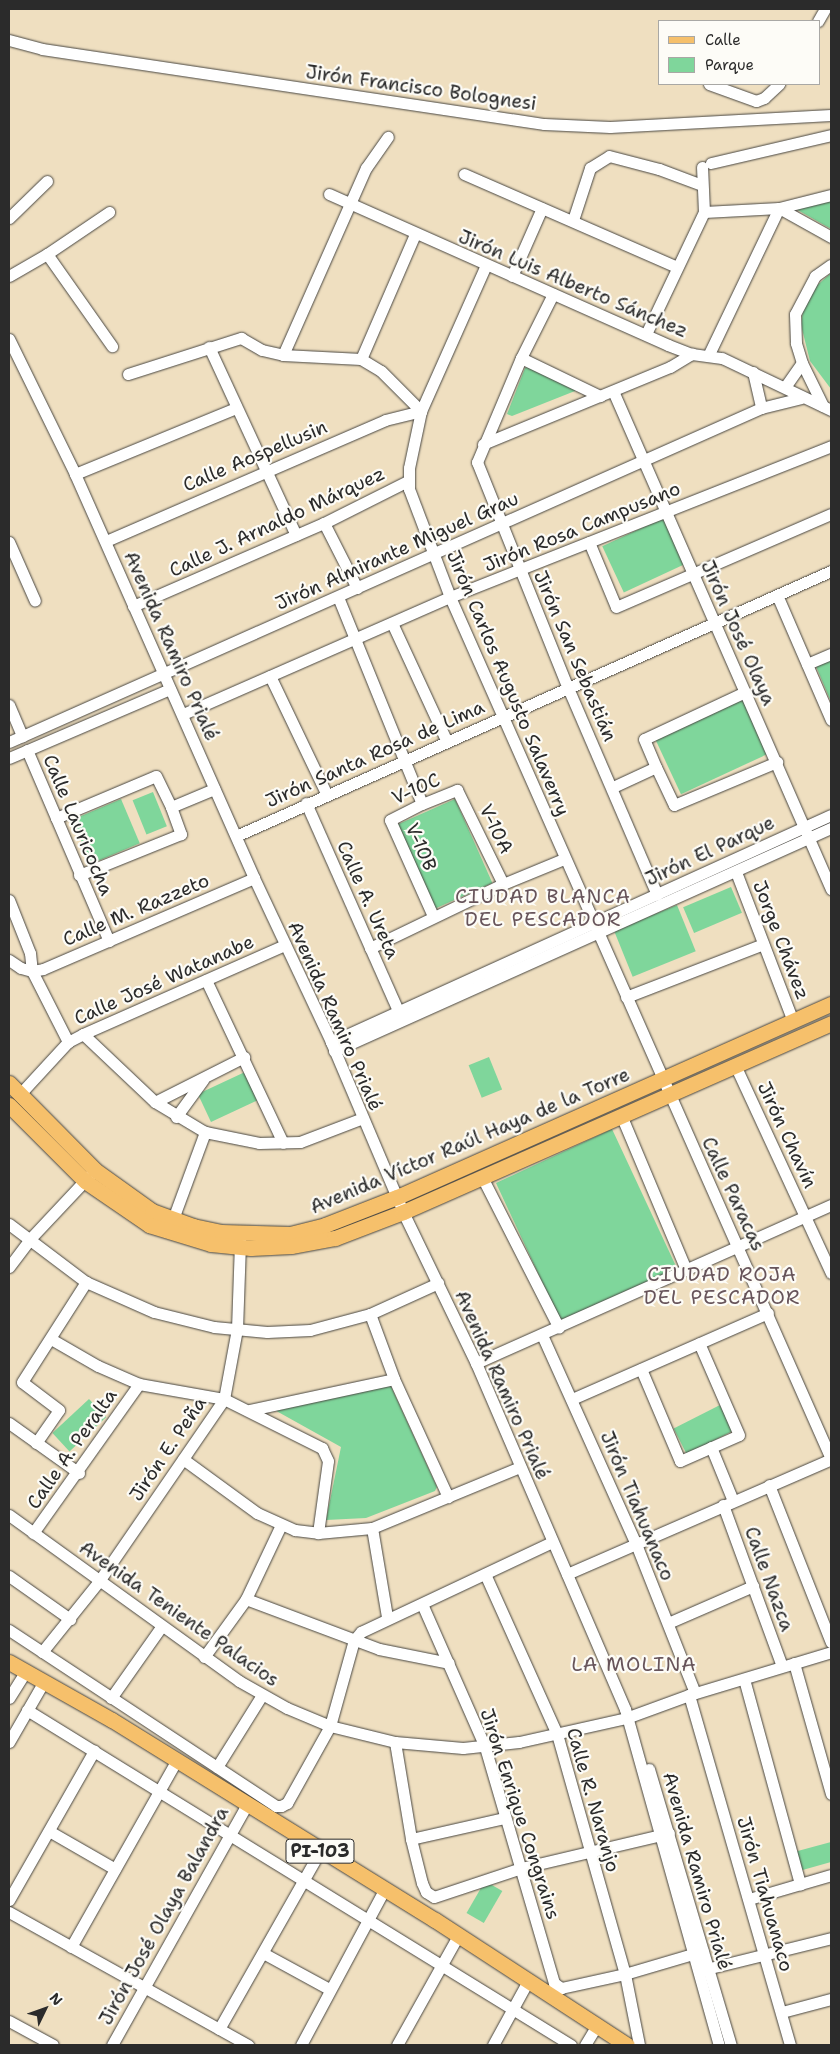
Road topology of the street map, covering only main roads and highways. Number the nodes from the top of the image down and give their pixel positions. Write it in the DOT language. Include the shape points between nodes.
graph roads {
  1 [pos="831,1004"];
  2 [pos="831,1023"];
  3 [pos="9,1083"];
  4 [pos="665,1088"];
  5 [pos="9,1105"];
  6 [pos="90,1176"];
  7 [pos="240,1241"];
  8 [pos="9,1662"];
  9 [pos="627,2045"];
  1 -- 4 [label="main road, Avenida Víctor Raúl Haya de la Torre"];
  2 -- 4 [label="main road, Avenida Víctor Raúl Haya de la Torre" via="734,1066"];
  3 -- 6 [label="main road, Avenida Víctor Raúl Haya de la Torre"];
  4 -- 7 [label="main road, Avenida Víctor Raúl Haya de la Torre" via="309,1230"];
  4 -- 7 [label="main road, Avenida Víctor Raúl Haya de la Torre" via="621,1116 342,1236 312,1244"];
  5 -- 6 [label="main road, Avenida Víctor Raúl Haya de la Torre"];
  6 -- 7 [label="main road, Avenida Víctor Raúl Haya de la Torre" via="173,1219"];
  6 -- 7 [label="main road, Avenida Víctor Raúl Haya de la Torre" via="149,1226 192,1240"];
  8 -- 9 [label="main road, PI-103" via="177,1760"];
}
